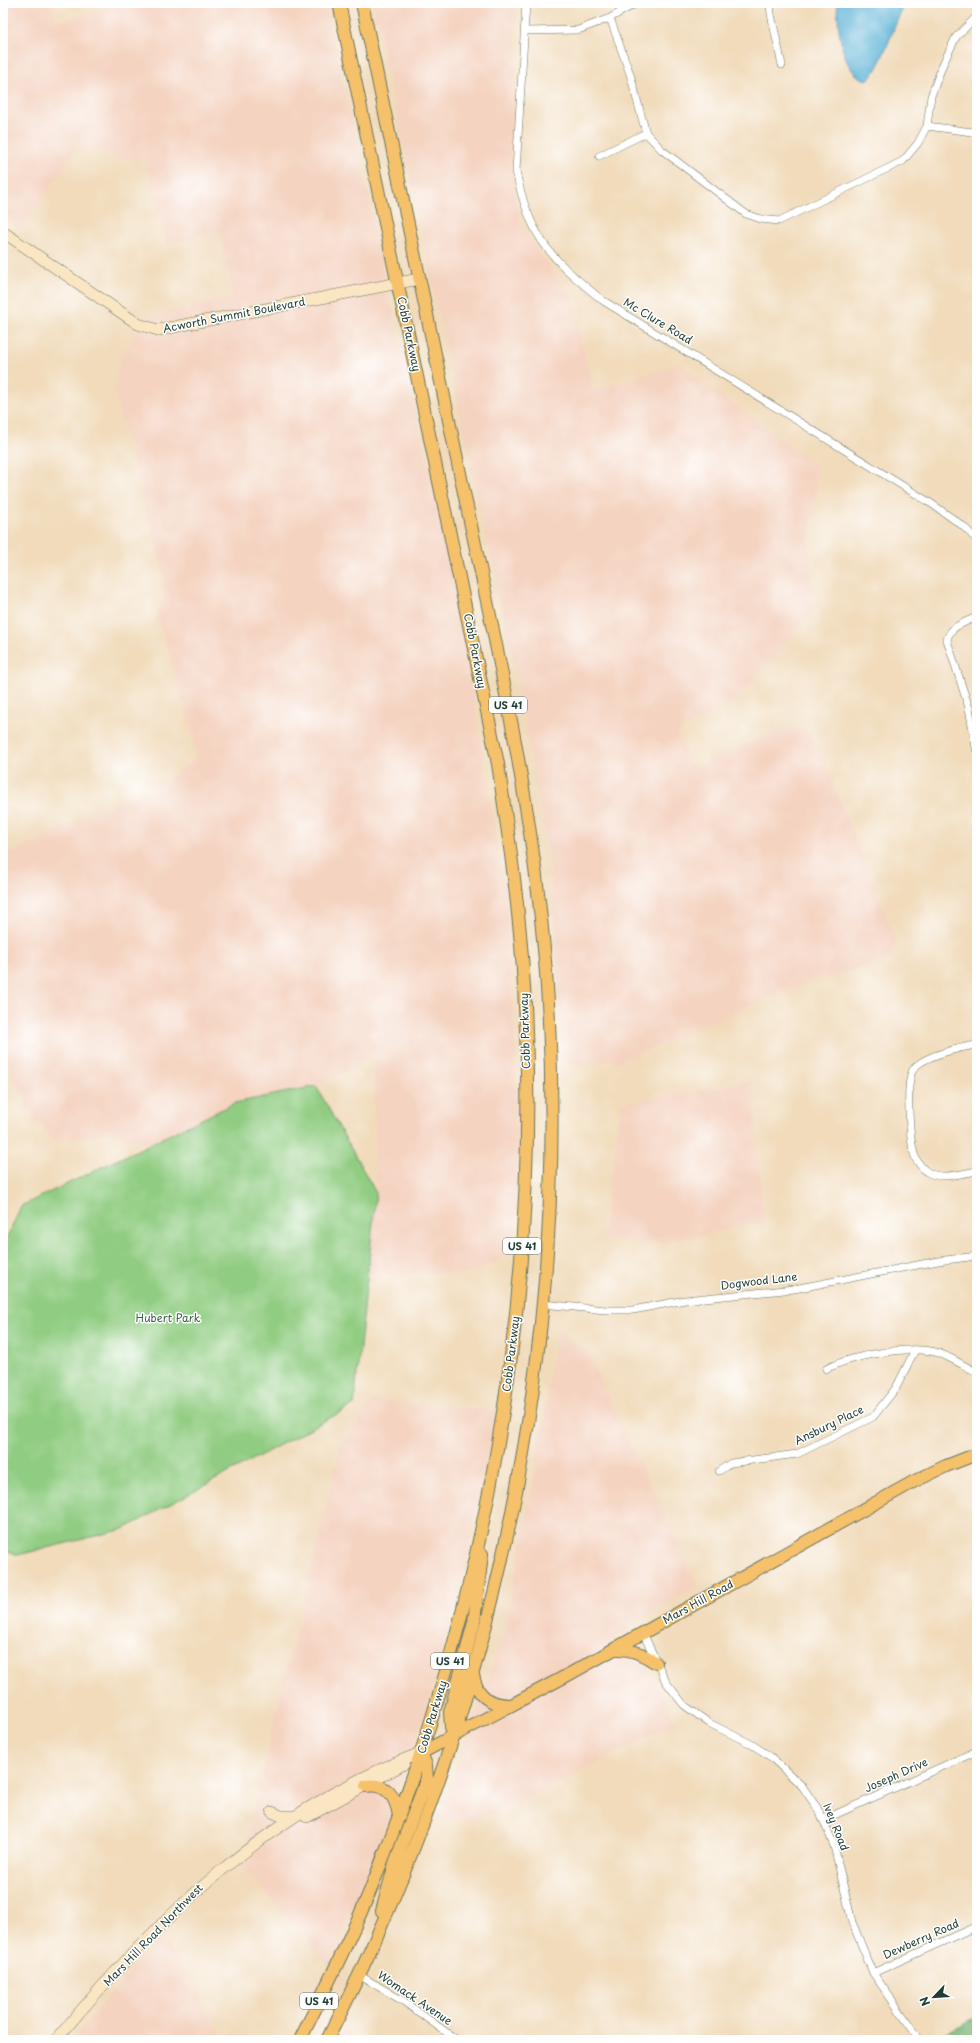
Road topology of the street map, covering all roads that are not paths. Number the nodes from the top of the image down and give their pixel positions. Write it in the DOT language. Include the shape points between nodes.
graph roads {
  1 [pos="339,3"];
  2 [pos="362,3"];
  3 [pos="526,3"];
  4 [pos="637,3"];
  5 [pos="770,3"];
  6 [pos="977,16"];
  7 [pos="610,18"];
  8 [pos="525,31"];
  9 [pos="782,65"];
  10 [pos="927,126"];
  11 [pos="977,132"];
  12 [pos="646,133"];
  13 [pos="599,156"];
  14 [pos="3,232"];
  15 [pos="419,279"];
  16 [pos="398,283"];
  17 [pos="977,540"];
  18 [pos="977,617"];
  19 [pos="977,753"];
  20 [pos="977,1045"];
  21 [pos="977,1171"];
  22 [pos="977,1256"];
  23 [pos="542,1304"];
  24 [pos="915,1350"];
  25 [pos="826,1369"];
  26 [pos="977,1372"];
  27 [pos="977,1454"];
  28 [pos="719,1471"];
  29 [pos="483,1524"];
  30 [pos="643,1633"];
  31 [pos="615,1649"];
  32 [pos="656,1663"];
  33 [pos="473,1673"];
  34 [pos="513,1705"];
  35 [pos="454,1736"];
  36 [pos="977,1751"];
  37 [pos="421,1753"];
  38 [pos="366,1786"];
  39 [pos="272,1812"];
  40 [pos="295,1816"];
  41 [pos="399,1816"];
  42 [pos="824,1820"];
  43 [pos="280,1828"];
  44 [pos="977,1926"];
  45 [pos="379,1930"];
  46 [pos="873,1973"];
  47 [pos="359,1975"];
  48 [pos="56,2040"];
  49 [pos="300,2040"];
  50 [pos="327,2040"];
  51 [pos="457,2040"];
  52 [pos="920,2040"];
  1 -- 16 [label="main road, Cobb Parkway / US 41"];
  2 -- 15 [label="main road, Cobb Parkway / US 41"];
  3 -- 8 [label="street, Mc Clure Road"];
  4 -- 7 [label="street"];
  5 -- 9 [label="street"];
  6 -- 10 [label="street" via="956,36 943,64 931,96"];
  7 -- 8 [label="street" via="578,30"];
  7 -- 12 [label="street" via="630,74"];
  8 -- 17 [label="street, Mc Clure Road" via="516,170 530,220 543,244 565,270 602,300 932,504 963,526"];
  10 -- 11 [label="street"];
  10 -- 12 [label="street" via="918,143 903,161 780,221 746,214 662,150"];
  12 -- 13 [label="street"];
  14 -- 16 [label="street, Acworth Summit Boulevard" via="138,324 158,330"];
  15 -- 16 [label="street, Acworth Summit Boulevard"];
  15 -- 23 [label="main road, Cobb Parkway / US 41" via="511,717 535,867 547,979 550,1051 550,1192"];
  16 -- 29 [label="main road, Cobb Parkway / US 41" via="498,764 510,848 524,985 527,1136 520,1276 504,1412"];
  18 -- 19 [label="street" via="952,629 947,640 969,708"];
  20 -- 21 [label="street" via="936,1055 918,1064 912,1070 909,1081 914,1154 921,1167 928,1173 939,1176"];
  22 -- 23 [label="street, Dogwood Lane" via="938,1261 794,1289 686,1300 633,1310"];
  23 -- 33 [label="main road, Cobb Parkway / US 41" via="531,1403 518,1479 495,1588"];
  24 -- 25 [label="street" via="899,1350 839,1362"];
  24 -- 26 [label="street" via="936,1353"];
  24 -- 28 [label="street, Ansbury Place" via="896,1388 873,1417 797,1454 731,1463"];
  27 -- 30 [label="main road, Mars Hill Road" via="913,1482"];
  29 -- 35 [label="main road" via="480,1579 474,1622 450,1712 450,1727"];
  29 -- 37 [label="main road, Cobb Parkway / US 41" via="454,1645"];
  30 -- 31 [label="main road, Mars Hill Road"];
  30 -- 32 [label="street, Ivey Road"];
  31 -- 32 [label="main road" via="631,1650"];
  31 -- 34 [label="main road, Mars Hill Road"];
  32 -- 42 [label="street, Ivey Road" via="671,1690 684,1705 709,1723 771,1757 802,1786"];
  33 -- 34 [label="main road" via="475,1686 482,1697 497,1704"];
  33 -- 35 [label="main road, Cobb Parkway / US 41"];
  34 -- 35 [label="main road, Mars Hill Road"];
  35 -- 37 [label="main road, Mars Hill Road"];
  35 -- 45 [label="main road, Cobb Parkway / US 41" via="416,1844"];
  36 -- 42 [label="street, Joseph Drive"];
  37 -- 38 [label="street, Mars Hill Road Northwest"];
  37 -- 40 [label="street, Mars Hill Road Northwest" via="386,1766"];
  37 -- 41 [label="main road, Cobb Parkway / US 41"];
  37 -- 45 [label="main road" via="426,1765 427,1778 395,1863 384,1900"];
  38 -- 41 [label="main road" via="381,1787 391,1793"];
  38 -- 43 [label="street, Mars Hill Road Northwest" via="314,1814"];
  39 -- 40 [label="street" via="281,1816"];
  40 -- 43 [label="street, Mars Hill Road Northwest"];
  41 -- 49 [label="main road, Cobb Parkway / US 41" via="350,1936"];
  42 -- 46 [label="street, Ivey Road" via="834,1846 852,1922"];
  43 -- 48 [label="street, Mars Hill Road Northwest" via="222,1869 188,1898 140,1946"];
  44 -- 46 [label="street, Dewberry Road"];
  45 -- 47 [label="main road, Cobb Parkway / US 41"];
  46 -- 52 [label="street, Ivey Road"];
  47 -- 50 [label="main road, Cobb Parkway / US 41"];
  47 -- 51 [label="street, Womack Avenue" via="403,2001"];
}
